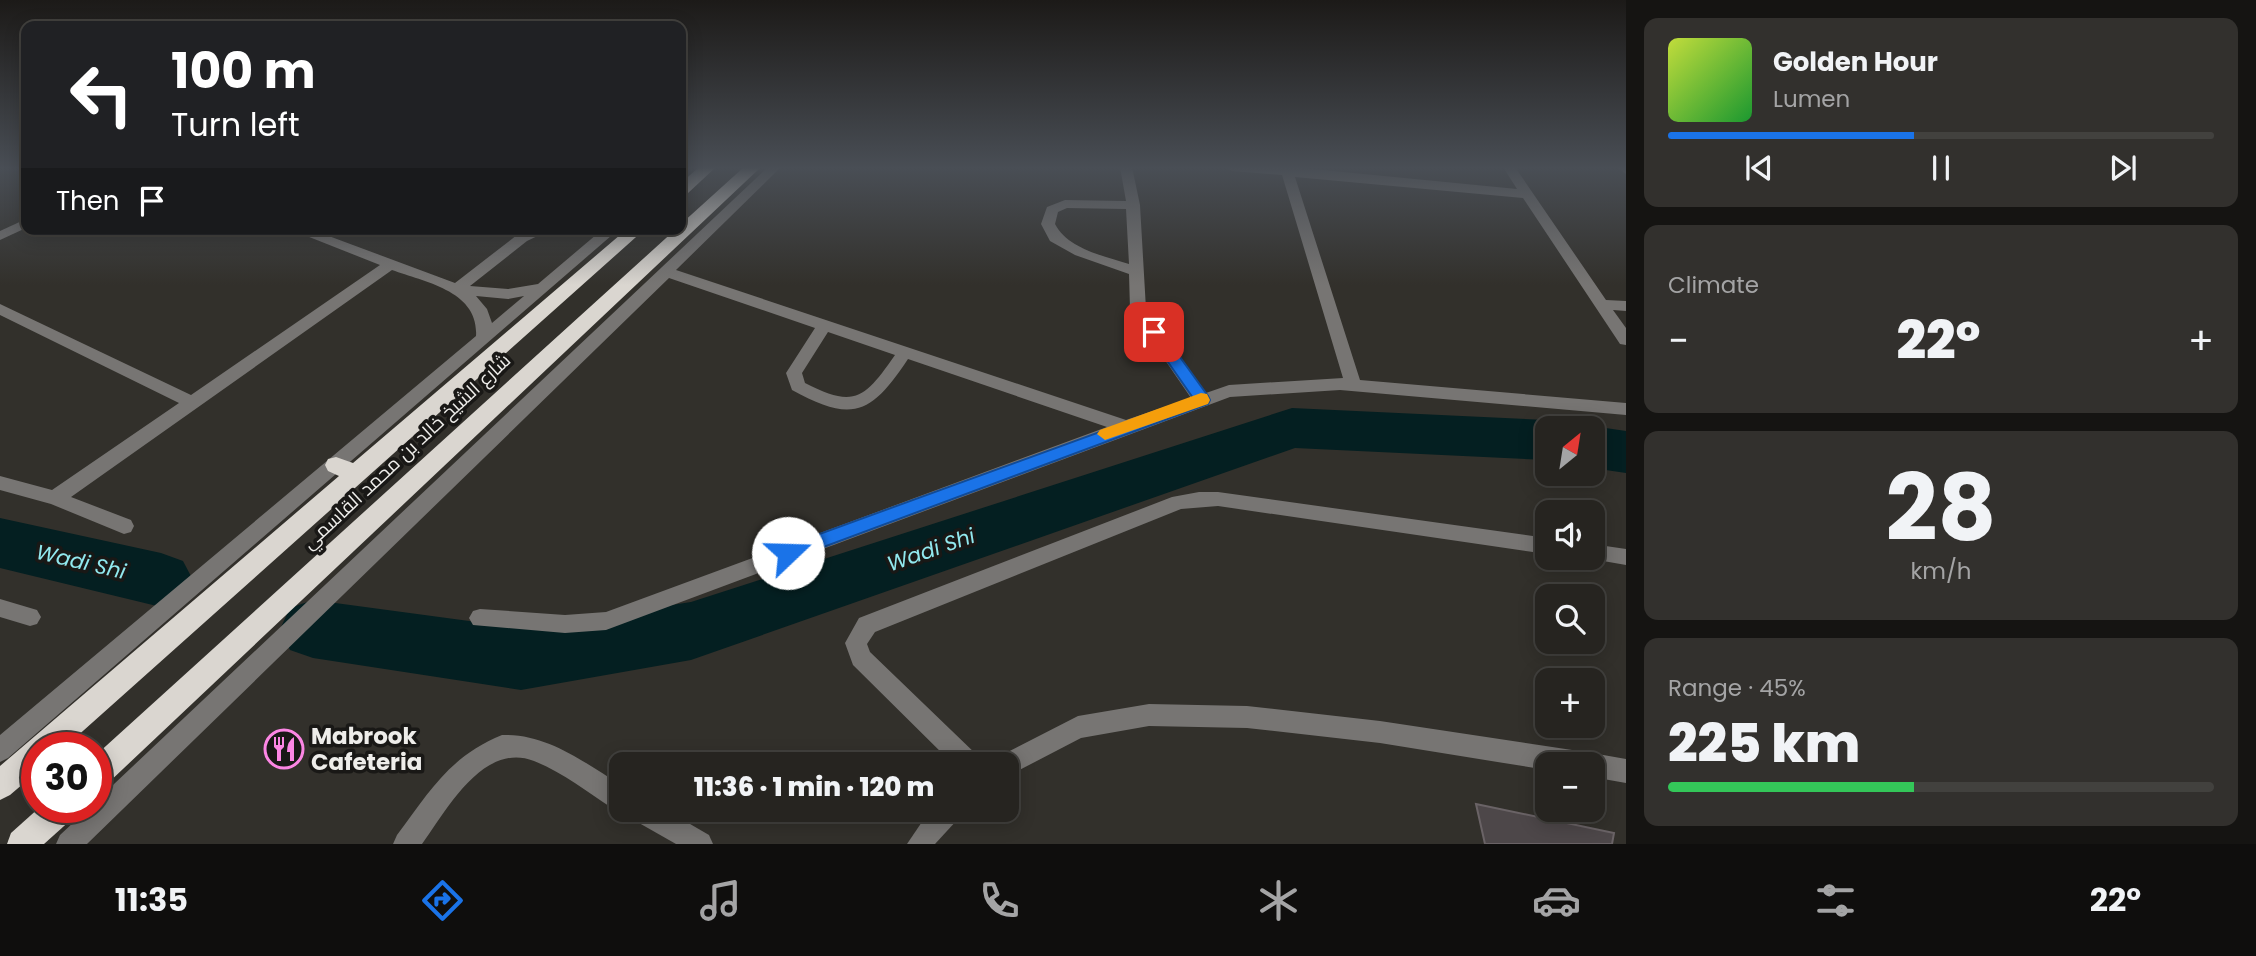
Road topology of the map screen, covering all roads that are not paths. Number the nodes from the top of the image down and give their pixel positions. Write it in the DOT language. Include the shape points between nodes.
graph roads {
  1 [pos="711,206"];
  2 [pos="734,206"];
  3 [pos="1060,206"];
  4 [pos="1133,206"];
  5 [pos="1298,206"];
  6 [pos="1535,206"];
  7 [pos="21,226"];
  8 [pos="686,229"];
  9 [pos="316,235"];
  10 [pos="530,235"];
  11 [pos="605,235"];
  12 [pos="630,235"];
  13 [pos="680,235"];
  14 [pos="0,236"];
  15 [pos="391,264"];
  16 [pos="666,271"];
  17 [pos="1136,272"];
  18 [pos="544,288"];
  19 [pos="457,289"];
  20 [pos="1601,304"];
  21 [pos="1626,306"];
  22 [pos="0,309"];
  23 [pos="824,325"];
  24 [pos="485,338"];
  25 [pos="1626,340"];
  26 [pos="556,350"];
  27 [pos="905,352"];
  28 [pos="577,358"];
  29 [pos="1353,385"];
  30 [pos="1202,400"];
  31 [pos="193,403"];
  32 [pos="1626,409"];
  33 [pos="1126,427"];
  34 [pos="346,469"];
  35 [pos="0,483"];
  36 [pos="55,498"];
  37 [pos="124,526"];
  38 [pos="1535,544"];
  39 [pos="1605,554"];
  40 [pos="1626,557"];
  41 [pos="0,608"];
  42 [pos="30,617"];
  43 [pos="480,618"];
  44 [pos="61,732"];
  45 [pos="0,750"];
  46 [pos="958,752"];
  47 [pos="1535,756"];
  48 [pos="1019,758"];
  49 [pos="112,760"];
  50 [pos="21,767"];
  51 [pos="1605,768"];
  52 [pos="1626,771"];
  53 [pos="0,785"];
  54 [pos="609,792"];
  55 [pos="662,822"];
  56 [pos="936,822"];
  57 [pos="45,823"];
  58 [pos="22,844"];
  59 [pos="69,844"];
  60 [pos="406,844"];
  61 [pos="700,844"];
  62 [pos="920,844"];
  1 -- 8 [label="highway, شارع الشيخ خالد بن محمد القاسمي"];
  2 -- 16 [label="street"];
  3 -- 17 [label="street" via="1052,210 1048,224 1055,239"];
  4 -- 17 [label="street"];
  5 -- 29 [label="street"];
  6 -- 20 [label="street"];
  7 -- 14 [label="street"];
  9 -- 15 [label="street"];
  10 -- 19 [label="street"];
  11 -- 18 [label="street"];
  12 -- 34 [label="highway, شارع الشيخ خالد بن محمد القاسمي"];
  13 -- 26 [label="highway, شارع الشيخ خالد بن محمد القاسمي"];
  15 -- 19 [label="street"];
  15 -- 31 [label="street"];
  16 -- 23 [label="street"];
  16 -- 28 [label="street"];
  17 -- 30 [label="street" via="1138,309"];
  18 -- 19 [label="street" via="508,294"];
  18 -- 24 [label="street"];
  19 -- 24 [label="street" via="477,305 486,326"];
  20 -- 21 [label="street"];
  20 -- 25 [label="street"];
  22 -- 31 [label="street"];
  23 -- 27 [label="street"];
  23 -- 27 [label="street" via="794,373 797,386 838,405 860,402 879,391"];
  24 -- 34 [label="street"];
  26 -- 28 [label="highway"];
  26 -- 49 [label="highway, شارع الشيخ خالد بن محمد القاسمي"];
  27 -- 33 [label="street"];
  28 -- 59 [label="street"];
  29 -- 30 [label="street" via="1229,391"];
  29 -- 32 [label="street"];
  30 -- 33 [label="street"];
  31 -- 36 [label="street"];
  33 -- 43 [label="street" via="606,621 565,624"];
  34 -- 44 [label="highway, شارع الشيخ خالد بن محمد القاسمي" via="299,524"];
  34 -- 45 [label="street"];
  35 -- 36 [label="street"];
  36 -- 37 [label="street"];
  38 -- 46 [label="street" via="1219,499 1179,502 867,625 856,643 861,658"];
  39 -- 40 [label="street"];
  41 -- 42 [label="street"];
  47 -- 48 [label="street" via="1247,717 1149,715 1078,727"];
  50 -- 53 [label="highway"];
  51 -- 52 [label="street"];
  54 -- 60 [label="street" via="542,753 520,746 496,748 476,758"];
  55 -- 61 [label="street"];
  56 -- 62 [label="street"];
  57 -- 58 [label="highway"];
}
